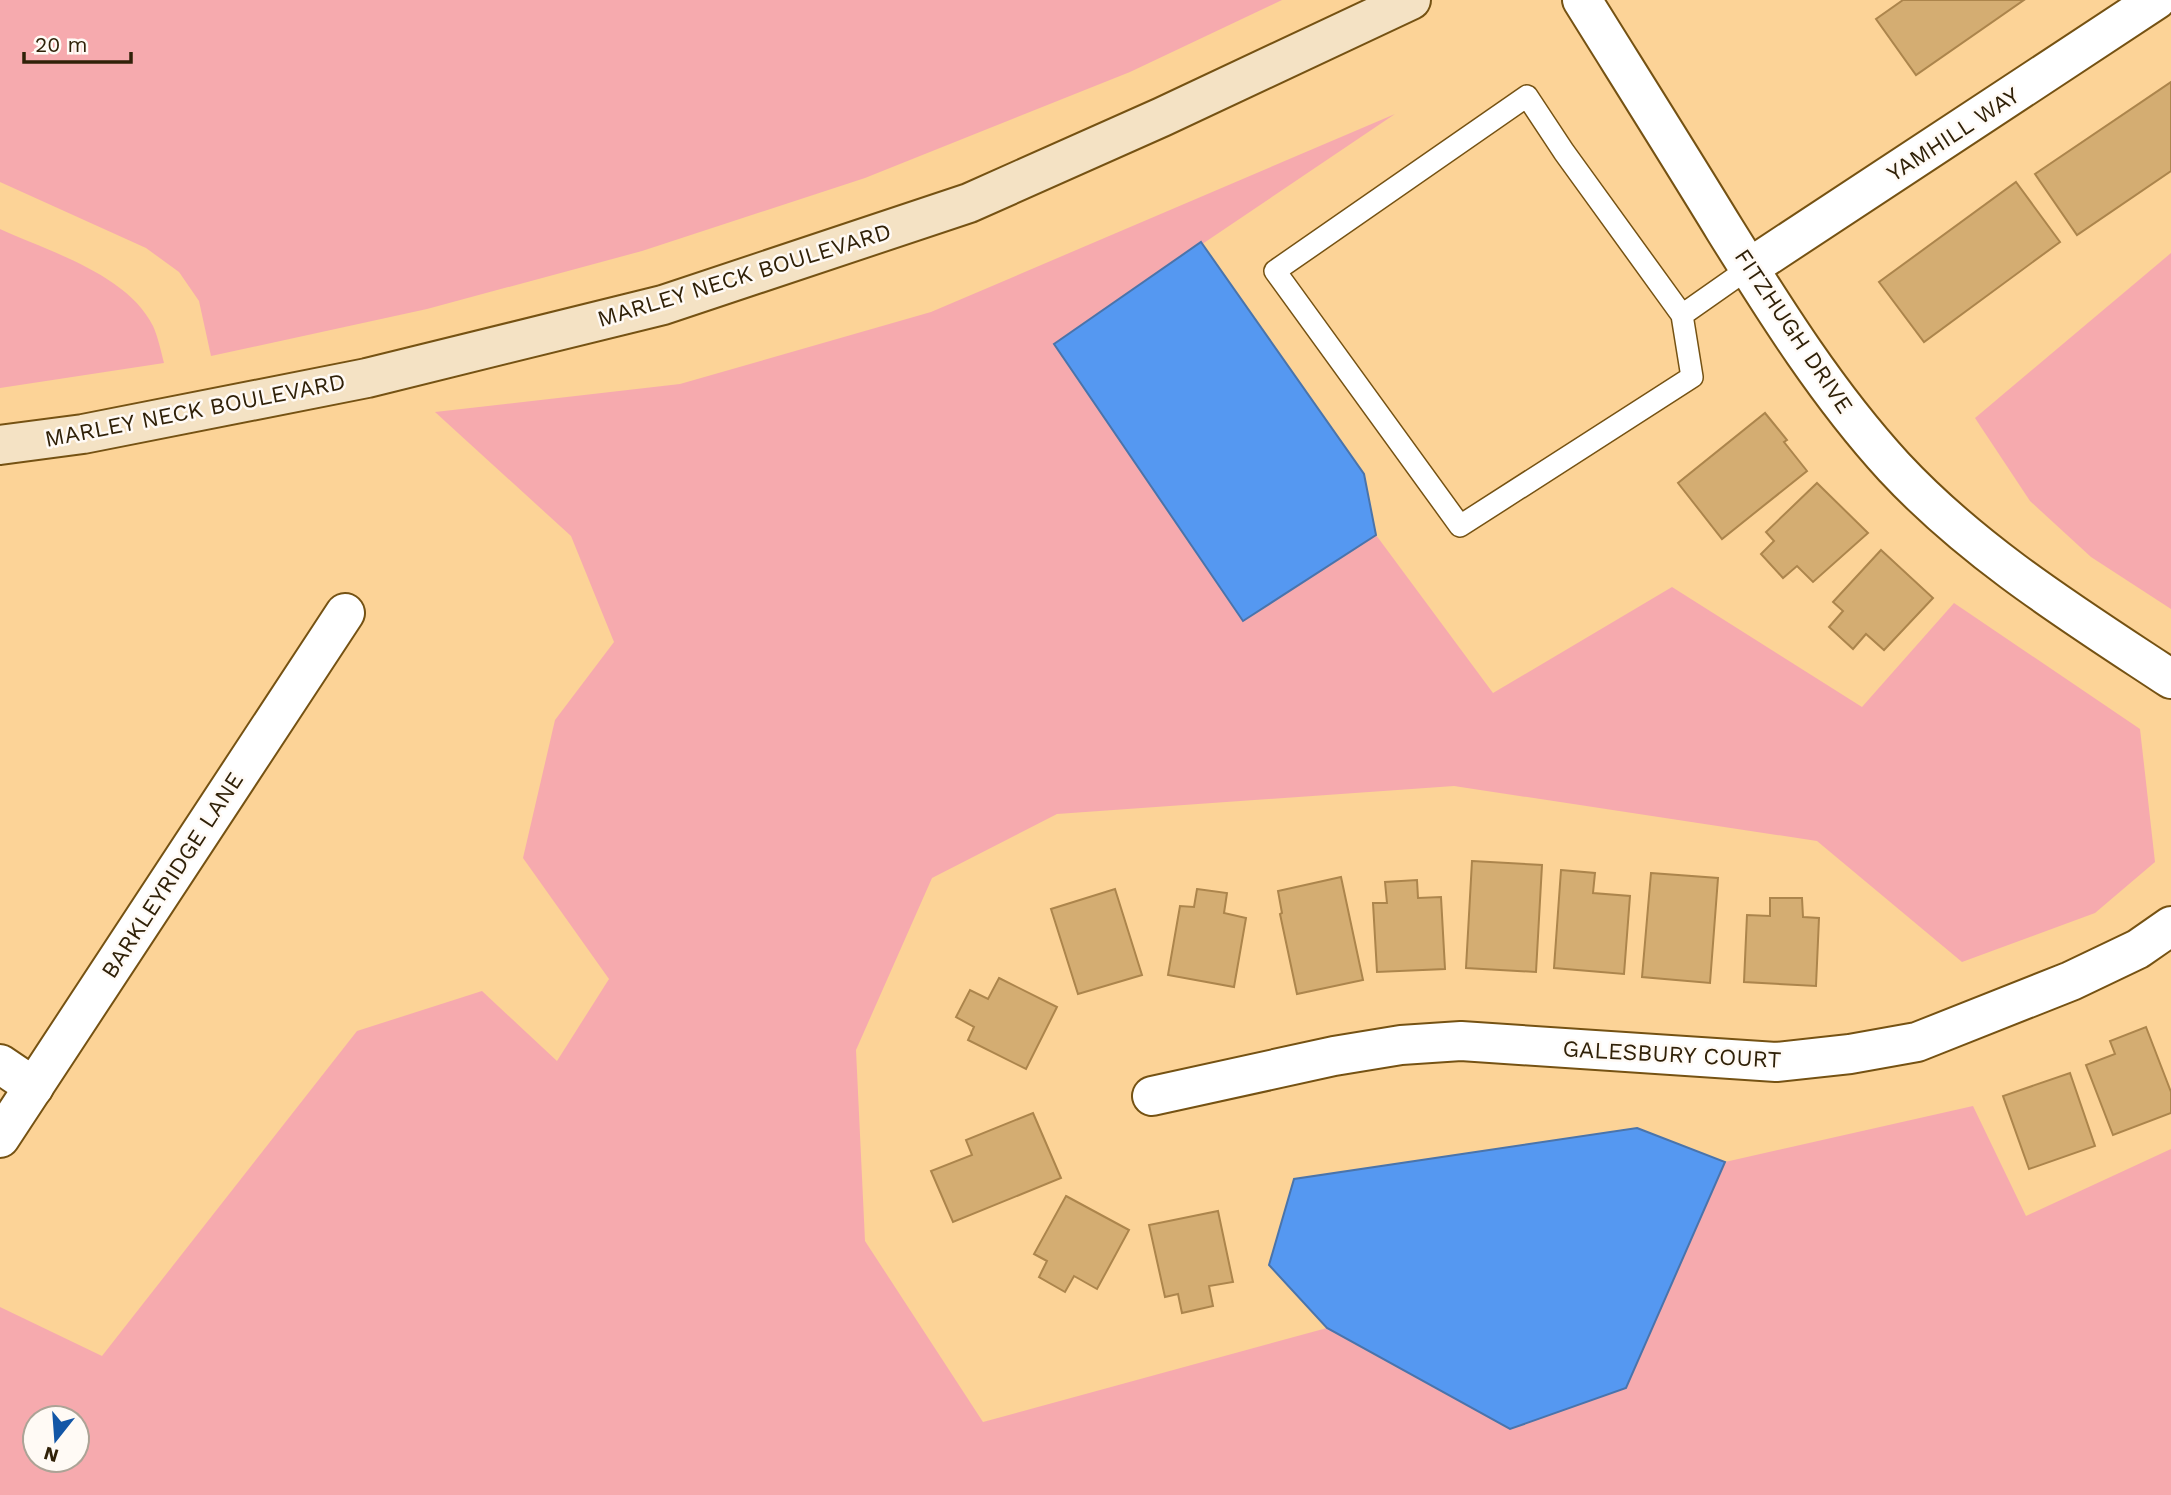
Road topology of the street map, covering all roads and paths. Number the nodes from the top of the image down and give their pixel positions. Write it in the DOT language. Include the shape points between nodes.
graph roads {
  1 [pos="1411,0"];
  2 [pos="1582,0"];
  3 [pos="2156,0"];
  4 [pos="1749,268"];
  5 [pos="1682,315"];
  6 [pos="0,445"];
  7 [pos="345,613"];
  8 [pos="2171,679"];
  9 [pos="2171,926"];
  10 [pos="0,1064"];
  11 [pos="34,1087"];
  12 [pos="1152,1096"];
  13 [pos="0,1138"];
  1 -- 6 [label="main road, MARLEY NECK BOULEVARD" via="969,203 663,305 367,378 83,434"];
  2 -- 4 [label="street, FITZHUGH DRIVE"];
  3 -- 4 [label="street, YAMHILL WAY"];
  4 -- 5 [label="lane"];
  4 -- 8 [label="street, FITZHUGH DRIVE" via="1825,385 1895,467 1969,539"];
  5 -- 5 [label="lane" via="1527,96 1275,271 1460,526 1692,377"];
  7 -- 11 [label="street, BARKLEYRIDGE LANE"];
  9 -- 12 [label="street, GALESBURY COURT" via="2138,949 2058,986 1917,1042 1850,1054 1776,1062 1449,1042 1334,1056"];
  10 -- 11 [label="street"];
  11 -- 13 [label="street, BARKLEYRIDGE LANE"];
}
